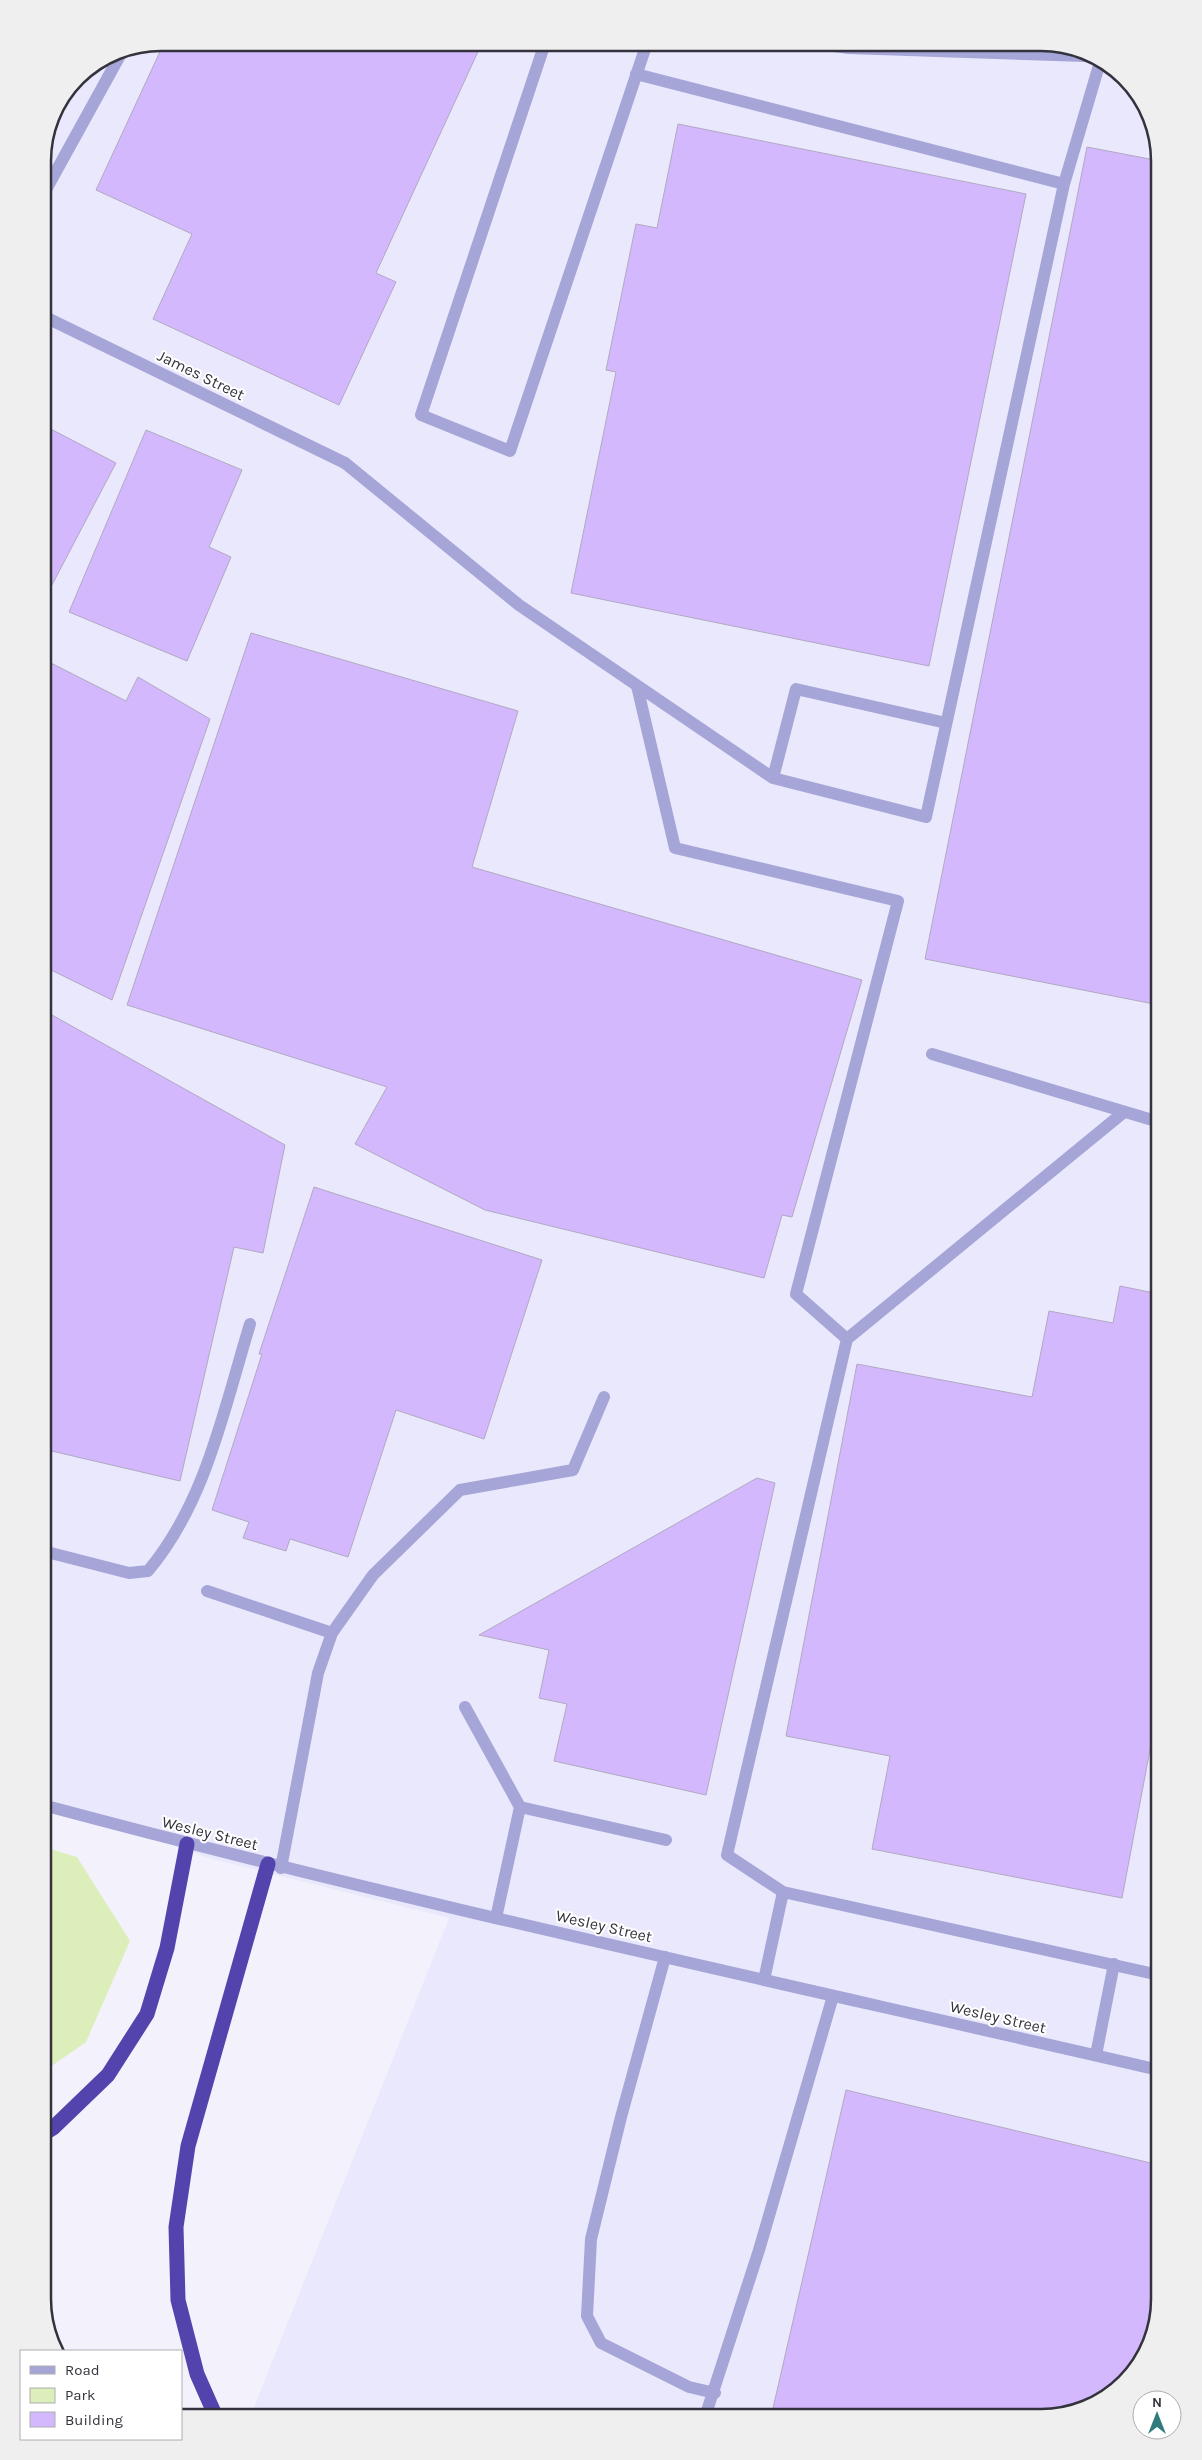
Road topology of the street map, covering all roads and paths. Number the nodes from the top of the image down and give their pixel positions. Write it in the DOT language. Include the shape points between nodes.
graph roads {
  1 [pos="542,51"];
  2 [pos="644,51"];
  3 [pos="1021,51"];
  4 [pos="1068,55"];
  5 [pos="117,61"];
  6 [pos="1098,68"];
  7 [pos="636,74"];
  8 [pos="51,180"];
  9 [pos="1064,184"];
  10 [pos="51,320"];
  11 [pos="637,686"];
  12 [pos="946,723"];
  13 [pos="773,778"];
  14 [pos="932,1054"];
  15 [pos="1124,1112"];
  16 [pos="1151,1120"];
  17 [pos="250,1324"];
  18 [pos="847,1339"];
  19 [pos="604,1397"];
  20 [pos="51,1553"];
  21 [pos="207,1591"];
  22 [pos="332,1633"];
  23 [pos="465,1707"];
  24 [pos="51,1807"];
  25 [pos="520,1807"];
  26 [pos="666,1840"];
  27 [pos="187,1844"];
  28 [pos="275,1866"];
  29 [pos="782,1892"];
  30 [pos="496,1918"];
  31 [pos="665,1957"];
  32 [pos="1114,1964"];
  33 [pos="1151,1973"];
  34 [pos="764,1980"];
  35 [pos="833,1996"];
  36 [pos="1096,2055"];
  37 [pos="1151,2068"];
  38 [pos="51,2130"];
  39 [pos="714,2393"];
  40 [pos="212,2409"];
  41 [pos="708,2409"];
  1 -- 7 [label="street" via="421,415 510,451"];
  2 -- 7 [label="street"];
  3 -- 4 [label="street"];
  5 -- 8 [label="street"];
  6 -- 9 [label="street"];
  7 -- 9 [label="street"];
  9 -- 12 [label="street"];
  10 -- 11 [label="street, James Street" via="345,463 519,605"];
  11 -- 13 [label="street, James Street"];
  11 -- 18 [label="street" via="675,848 898,901 796,1294"];
  12 -- 13 [label="street" via="796,689"];
  12 -- 13 [label="street, James Street" via="926,817"];
  14 -- 15 [label="street"];
  15 -- 16 [label="street"];
  15 -- 18 [label="street"];
  17 -- 20 [label="street" via="202,1480 164,1552 148,1571 128,1573"];
  18 -- 29 [label="street" via="726,1855"];
  19 -- 22 [label="street" via="572,1470 460,1490 373,1575"];
  21 -- 22 [label="street"];
  22 -- 28 [label="street" via="318,1673"];
  23 -- 25 [label="street"];
  24 -- 27 [label="street, Wesley Street"];
  25 -- 26 [label="street"];
  25 -- 30 [label="street"];
  27 -- 28 [label="street, Wesley Street"];
  27 -- 38 [label="highway" via="167,1948 147,2014 108,2075"];
  28 -- 30 [label="street, Wesley Street"];
  28 -- 40 [label="highway" via="188,2146 176,2227 178,2300 197,2374"];
  29 -- 32 [label="street"];
  29 -- 34 [label="street"];
  30 -- 31 [label="street, Wesley Street"];
  31 -- 34 [label="street, Wesley Street"];
  31 -- 39 [label="street" via="591,2239 587,2316 601,2343 689,2386"];
  32 -- 33 [label="street"];
  32 -- 36 [label="street"];
  34 -- 35 [label="street, Wesley Street"];
  35 -- 36 [label="street, Wesley Street"];
  35 -- 39 [label="street"];
  36 -- 37 [label="street, Wesley Street"];
  39 -- 41 [label="street"];
}
